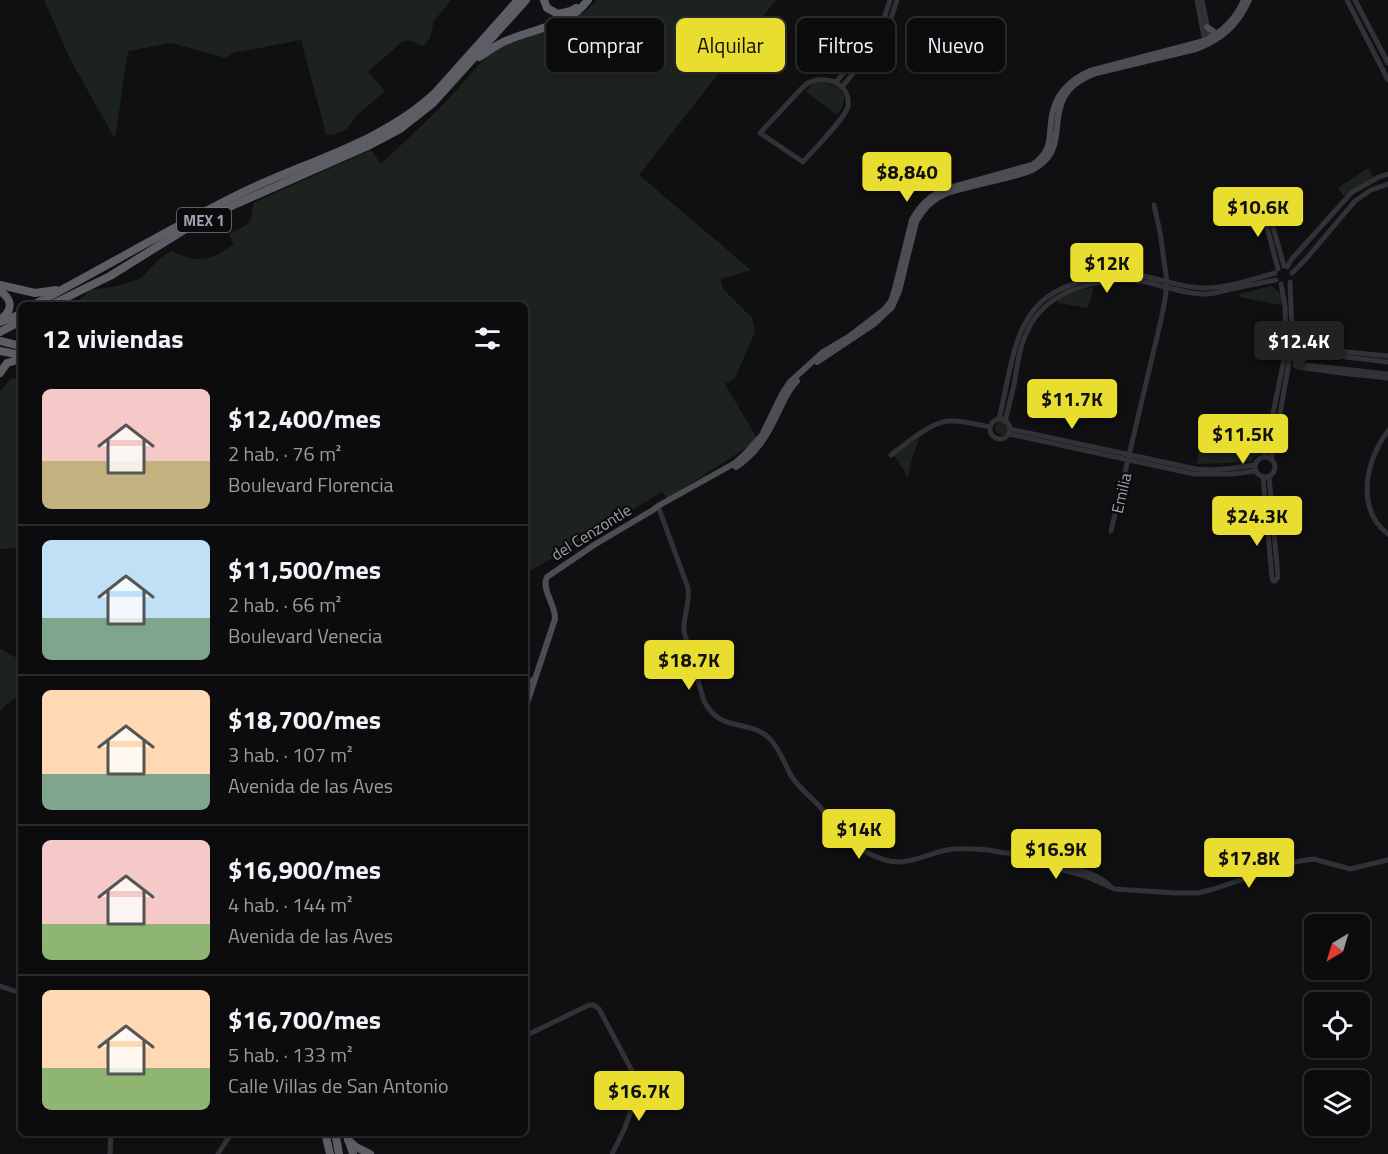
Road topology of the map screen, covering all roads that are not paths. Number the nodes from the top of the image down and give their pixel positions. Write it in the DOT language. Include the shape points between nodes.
graph roads {
  1 [pos="518,0"];
  2 [pos="526,0"];
  3 [pos="544,0"];
  4 [pos="583,0"];
  5 [pos="588,0"];
  6 [pos="890,0"];
  7 [pos="897,0"];
  8 [pos="1197,0"];
  9 [pos="1202,0"];
  10 [pos="1244,0"];
  11 [pos="1249,0"];
  12 [pos="1347,0"];
  13 [pos="1355,0"];
  14 [pos="1207,27"];
  15 [pos="1217,34"];
  16 [pos="1208,42"];
  17 [pos="472,60"];
  18 [pos="1388,63"];
  19 [pos="1388,80"];
  20 [pos="836,82"];
  21 [pos="842,87"];
  22 [pos="348,150"];
  23 [pos="1388,174"];
  24 [pos="1388,184"];
  25 [pos="1154,205"];
  26 [pos="151,245"];
  27 [pos="1281,254"];
  28 [pos="1295,256"];
  29 [pos="1281,269"];
  30 [pos="1292,273"];
  31 [pos="1279,282"];
  32 [pos="1290,282"];
  33 [pos="0,285"];
  34 [pos="1167,285"];
  35 [pos="64,288"];
  36 [pos="0,291"];
  37 [pos="65,298"];
  38 [pos="40,302"];
  39 [pos="41,302"];
  40 [pos="50,302"];
  41 [pos="57,302"];
  42 [pos="61,302"];
  43 [pos="18,317"];
  44 [pos="18,318"];
  45 [pos="0,323"];
  46 [pos="18,328"];
  47 [pos="0,333"];
  48 [pos="2,342"];
  49 [pos="18,345"];
  50 [pos="1288,348"];
  51 [pos="0,351"];
  52 [pos="18,356"];
  53 [pos="1388,356"];
  54 [pos="18,358"];
  55 [pos="1388,362"];
  56 [pos="0,373"];
  57 [pos="1388,376"];
  58 [pos="1002,420"];
  59 [pos="990,427"];
  60 [pos="1388,431"];
  61 [pos="1010,432"];
  62 [pos="891,455"];
  63 [pos="1129,458"];
  64 [pos="1268,458"];
  65 [pos="1255,468"];
  66 [pos="1266,476"];
  67 [pos="657,508"];
  68 [pos="1111,531"];
  69 [pos="1388,534"];
  70 [pos="534,680"];
  71 [pos="528,689"];
  72 [pos="528,701"];
  73 [pos="1388,860"];
  74 [pos="0,986"];
  75 [pos="18,992"];
  76 [pos="530,1034"];
  77 [pos="111,1136"];
  78 [pos="229,1136"];
  79 [pos="326,1136"];
  80 [pos="336,1136"];
  81 [pos="347,1136"];
  82 [pos="110,1154"];
  83 [pos="218,1154"];
  84 [pos="330,1154"];
  85 [pos="339,1154"];
  86 [pos="353,1154"];
  87 [pos="370,1154"];
  88 [pos="612,1154"];
  1 -- 22 [label="highway, MEX 1" via="422,105"];
  2 -- 17 [label="highway, MEX 1"];
  3 -- 4 [label="highway" via="547,8 558,14 570,11"];
  5 -- 17 [label="highway" via="568,19 498,44"];
  6 -- 20 [label="street" via="880,28"];
  7 -- 21 [label="street" via="887,31"];
  8 -- 16 [label="street"];
  9 -- 14 [label="street"];
  10 -- 15 [label="main road" via="1233,19"];
  11 -- 16 [label="main road" via="1231,28"];
  12 -- 19 [label="street"];
  13 -- 18 [label="street"];
  14 -- 15 [label="main road"];
  14 -- 16 [label="street"];
  15 -- 16 [label="main road"];
  16 -- 67 [label="main road, del Cenzontle" via="1196,49 1090,70 1078,76 1057,100 1049,145 1038,162 946,189 926,200 912,220 899,291 893,302 794,378 759,440 736,464"];
  17 -- 22 [label="highway, MEX 1" via="408,124 385,138"];
  20 -- 21 [label="street"];
  20 -- 21 [label="street" via="808,83 760,133 803,162 846,110 848,99"];
  22 -- 26 [label="highway, MEX 1"];
  23 -- 28 [label="street" via="1352,192"];
  24 -- 30 [label="street" via="1355,201"];
  25 -- 34 [label="street"];
  26 -- 35 [label="highway, MEX 1"];
  26 -- 37 [label="highway, MEX 1" via="110,276"];
  26 -- 39 [label="highway"];
  26 -- 40 [label="highway"];
  27 -- 28 [label="street" via="1287,258"];
  27 -- 29 [label="street"];
  27 -- 29 [label="street" via="1266,202 1260,201"];
  28 -- 29 [label="street"];
  29 -- 30 [label="street"];
  29 -- 31 [label="street"];
  29 -- 34 [label="street" via="1214,288"];
  30 -- 32 [label="street"];
  31 -- 32 [label="street"];
  31 -- 34 [label="street" via="1213,293 1190,293"];
  31 -- 50 [label="street"];
  32 -- 50 [label="street" via="1292,333"];
  33 -- 35 [label="highway" via="35,293"];
  34 -- 58 [label="street" via="1130,281 1088,285 1050,302 1027,331"];
  34 -- 63 [label="street, Emilia"];
  35 -- 38 [label="highway, MEX 1"];
  36 -- 45 [label="highway" via="8,297 10,306"];
  37 -- 41 [label="highway, MEX 1"];
  37 -- 42 [label="highway"];
  43 -- 45 [label="highway, bridge"];
  44 -- 47 [label="highway"];
  46 -- 47 [label="highway"];
  48 -- 49 [label="highway"];
  50 -- 53 [label="street"];
  50 -- 55 [label="street"];
  50 -- 64 [label="street" via="1278,425"];
  51 -- 52 [label="highway"];
  54 -- 56 [label="highway" via="7,363"];
  57 -- 57 [label="street" via="1296,364 1295,365 1337,373"];
  58 -- 59 [label="street"];
  58 -- 61 [label="street" via="1009,424"];
  59 -- 61 [label="street" via="995,438 1002,439"];
  59 -- 62 [label="street" via="963,421 942,422"];
  60 -- 69 [label="street" via="1374,453 1367,484 1372,513"];
  61 -- 63 [label="street"];
  63 -- 65 [label="street" via="1201,474 1231,474"];
  63 -- 68 [label="street, Emilia"];
  64 -- 65 [label="street" via="1258,459"];
  64 -- 66 [label="street" via="1275,468"];
  65 -- 66 [label="street"];
  66 -- 66 [label="street" via="1272,578 1275,581 1278,577"];
  67 -- 70 [label="main road, del Cenzontle" via="558,568 545,580 555,619"];
  67 -- 73 [label="street" via="684,577 689,598 684,632 707,707 724,722 768,737 798,785 837,831 878,858 910,861 945,850 981,849 1016,853 1086,871 1115,889 1198,893 1306,860 1350,869"];
  70 -- 71 [label="main road"];
  70 -- 72 [label="main road"];
  74 -- 75 [label="street"];
  76 -- 88 [label="street" via="588,1005 599,1009 638,1082 635,1100"];
  77 -- 82 [label="street"];
  78 -- 83 [label="street"];
  79 -- 84 [label="highway"];
  80 -- 85 [label="highway"];
  81 -- 86 [label="highway"];
  81 -- 87 [label="highway" via="359,1150"];
}
